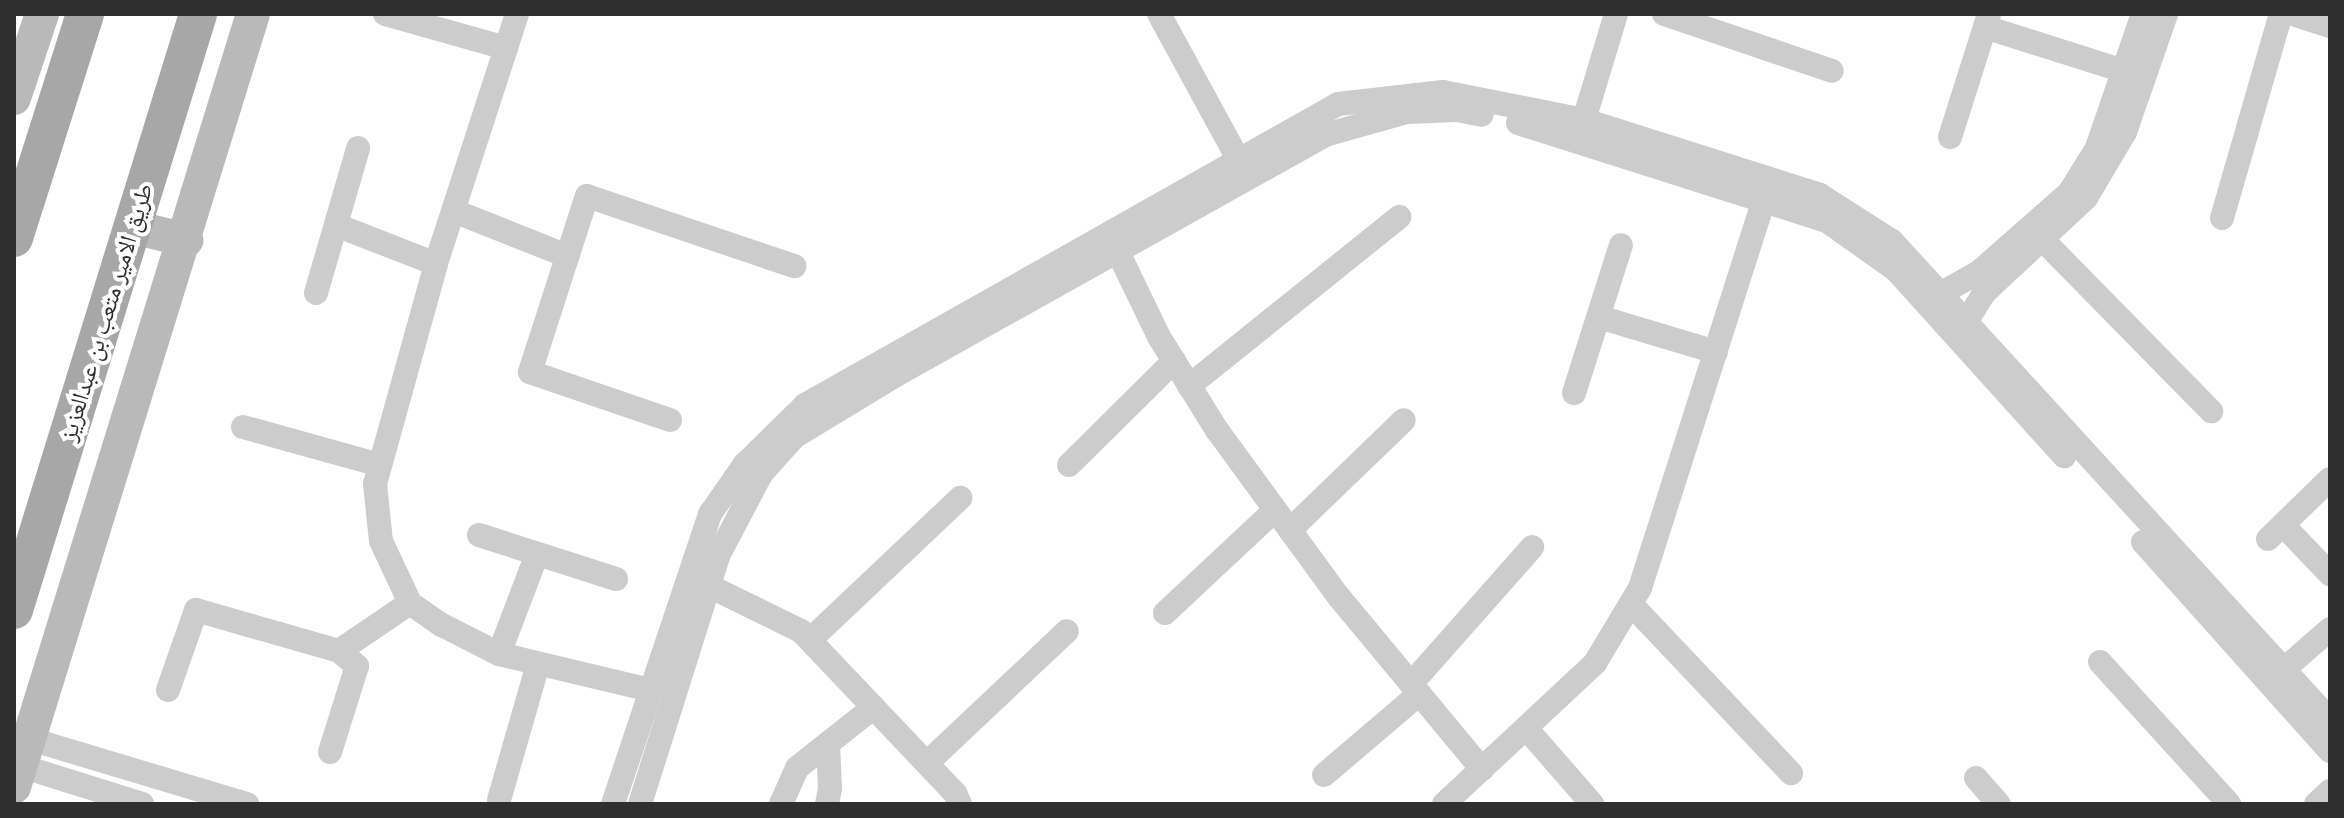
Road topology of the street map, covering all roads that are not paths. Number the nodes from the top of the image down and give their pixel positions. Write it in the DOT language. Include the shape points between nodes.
graph roads {
  1 [pos="85,14"];
  2 [pos="198,14"];
  3 [pos="253,14"];
  4 [pos="385,14"];
  5 [pos="517,14"];
  6 [pos="1159,14"];
  7 [pos="1616,14"];
  8 [pos="1664,14"];
  9 [pos="2143,14"];
  10 [pos="2166,14"];
  11 [pos="2281,14"];
  12 [pos="2293,14"];
  13 [pos="1987,20"];
  14 [pos="2330,26"];
  15 [pos="506,48"];
  16 [pos="1832,71"];
  17 [pos="2124,71"];
  18 [pos="1584,120"];
  19 [pos="1950,137"];
  20 [pos="358,148"];
  21 [pos="1239,161"];
  22 [pos="21,193"];
  23 [pos="1764,200"];
  24 [pos="454,211"];
  25 [pos="1399,217"];
  26 [pos="2222,218"];
  27 [pos="336,225"];
  28 [pos="133,227"];
  29 [pos="14,238"];
  30 [pos="2041,238"];
  31 [pos="186,240"];
  32 [pos="1621,245"];
  33 [pos="1118,252"];
  34 [pos="567,256"];
  35 [pos="436,264"];
  36 [pos="794,266"];
  37 [pos="316,293"];
  38 [pos="1940,294"];
  39 [pos="1599,317"];
  40 [pos="1966,322"];
  41 [pos="1716,352"];
  42 [pos="1174,361"];
  43 [pos="1189,386"];
  44 [pos="1574,393"];
  45 [pos="2211,411"];
  46 [pos="670,420"];
  47 [pos="1404,420"];
  48 [pos="243,427"];
  49 [pos="380,465"];
  50 [pos="1069,465"];
  51 [pos="2330,479"];
  52 [pos="960,498"];
  53 [pos="1275,510"];
  54 [pos="1290,530"];
  55 [pos="479,535"];
  56 [pos="1532,547"];
  57 [pos="537,554"];
  58 [pos="2330,574"];
  59 [pos="616,579"];
  60 [pos="709,586"];
  61 [pos="410,603"];
  62 [pos="1631,604"];
  63 [pos="14,610"];
  64 [pos="1165,613"];
  65 [pos="2330,629"];
  66 [pos="1067,631"];
  67 [pos="810,640"];
  68 [pos="339,651"];
  69 [pos="499,654"];
  70 [pos="2100,662"];
  71 [pos="538,664"];
  72 [pos="2283,670"];
  73 [pos="1415,689"];
  74 [pos="168,690"];
  75 [pos="650,690"];
  76 [pos="874,707"];
  77 [pos="2330,720"];
  78 [pos="1526,728"];
  79 [pos="828,744"];
  80 [pos="2330,751"];
  81 [pos="330,752"];
  82 [pos="927,763"];
  83 [pos="22,764"];
  84 [pos="1482,769"];
  85 [pos="1791,773"];
  86 [pos="1324,775"];
  87 [pos="1976,778"];
  88 [pos="2330,791"];
  89 [pos="499,800"];
  90 [pos="142,804"];
  91 [pos="247,804"];
  92 [pos="613,804"];
  93 [pos="640,804"];
  94 [pos="781,804"];
  95 [pos="827,804"];
  96 [pos="960,804"];
  97 [pos="1444,804"];
  98 [pos="1592,804"];
  99 [pos="1999,804"];
  100 [pos="2229,804"];
  101 [pos="2316,804"];
  1 -- 22 [label="main road"];
  2 -- 28 [label="main road, طريق الامير متعب بن عبدالعزيز"];
  3 -- 31 [label="street"];
  4 -- 15 [label="street"];
  5 -- 15 [label="street"];
  6 -- 21 [label="street"];
  7 -- 18 [label="street"];
  8 -- 16 [label="street"];
  9 -- 17 [label="street"];
  10 -- 30 [label="street" via="2125,132 2086,198"];
  11 -- 26 [label="street"];
  12 -- 14 [label="street"];
  13 -- 17 [label="street"];
  13 -- 19 [label="street"];
  15 -- 24 [label="street"];
  17 -- 38 [label="street" via="2097,148 2069,193 1979,272"];
  18 -- 21 [label="street" via="1443,92 1338,104"];
  18 -- 38 [label="street" via="1820,195 1892,241"];
  20 -- 27 [label="street"];
  21 -- 75 [label="street" via="805,405 744,465 710,514"];
  22 -- 29 [label="main road"];
  23 -- 33 [label="street" via="1540,128 1457,110 1407,112 1325,135"];
  23 -- 41 [label="street"];
  23 -- 80 [label="street" via="1827,221 1896,270"];
  24 -- 34 [label="street"];
  24 -- 35 [label="street"];
  25 -- 43 [label="street"];
  27 -- 35 [label="street"];
  27 -- 37 [label="street"];
  28 -- 31 [label="street"];
  28 -- 63 [label="main road, طريق الامير متعب بن عبدالعزيز"];
  30 -- 40 [label="street" via="1984,293"];
  30 -- 45 [label="street"];
  31 -- 83 [label="street"];
  32 -- 39 [label="street"];
  33 -- 42 [label="street"];
  33 -- 60 [label="street" via="794,437 761,474 718,556"];
  34 -- 36 [label="street" via="587,196"];
  34 -- 46 [label="street" via="530,372"];
  35 -- 49 [label="street"];
  38 -- 40 [label="street"];
  39 -- 41 [label="street"];
  39 -- 44 [label="street"];
  40 -- 72 [label="street"];
  41 -- 62 [label="street"];
  42 -- 43 [label="street"];
  42 -- 50 [label="street"];
  43 -- 53 [label="street"];
  47 -- 54 [label="street"];
  48 -- 49 [label="street"];
  49 -- 61 [label="street" via="375,484 381,541"];
  51 -- 58 [label="street" via="2276,532"];
  52 -- 67 [label="street"];
  53 -- 54 [label="street"];
  53 -- 64 [label="street"];
  54 -- 73 [label="street"];
  55 -- 57 [label="street"];
  56 -- 73 [label="street"];
  57 -- 59 [label="street"];
  57 -- 69 [label="street"];
  60 -- 67 [label="street"];
  60 -- 93 [label="street"];
  61 -- 68 [label="street"];
  61 -- 69 [label="street"];
  62 -- 78 [label="street" via="1595,663"];
  62 -- 85 [label="street"];
  65 -- 72 [label="street"];
  66 -- 82 [label="street"];
  67 -- 76 [label="street"];
  68 -- 74 [label="street" via="196,610"];
  68 -- 81 [label="street" via="357,666"];
  69 -- 71 [label="street"];
  70 -- 100 [label="street"];
  71 -- 75 [label="street"];
  71 -- 89 [label="street"];
  72 -- 77 [label="street"];
  73 -- 84 [label="street"];
  73 -- 86 [label="street"];
  75 -- 92 [label="street"];
  76 -- 79 [label="street"];
  76 -- 82 [label="street"];
  78 -- 84 [label="street"];
  78 -- 98 [label="street"];
  79 -- 94 [label="street" via="797,768"];
  79 -- 95 [label="street"];
  82 -- 96 [label="street"];
  83 -- 90 [label="street"];
  83 -- 91 [label="street"];
  84 -- 97 [label="street"];
  87 -- 99 [label="street"];
  88 -- 101 [label="street"];
}
